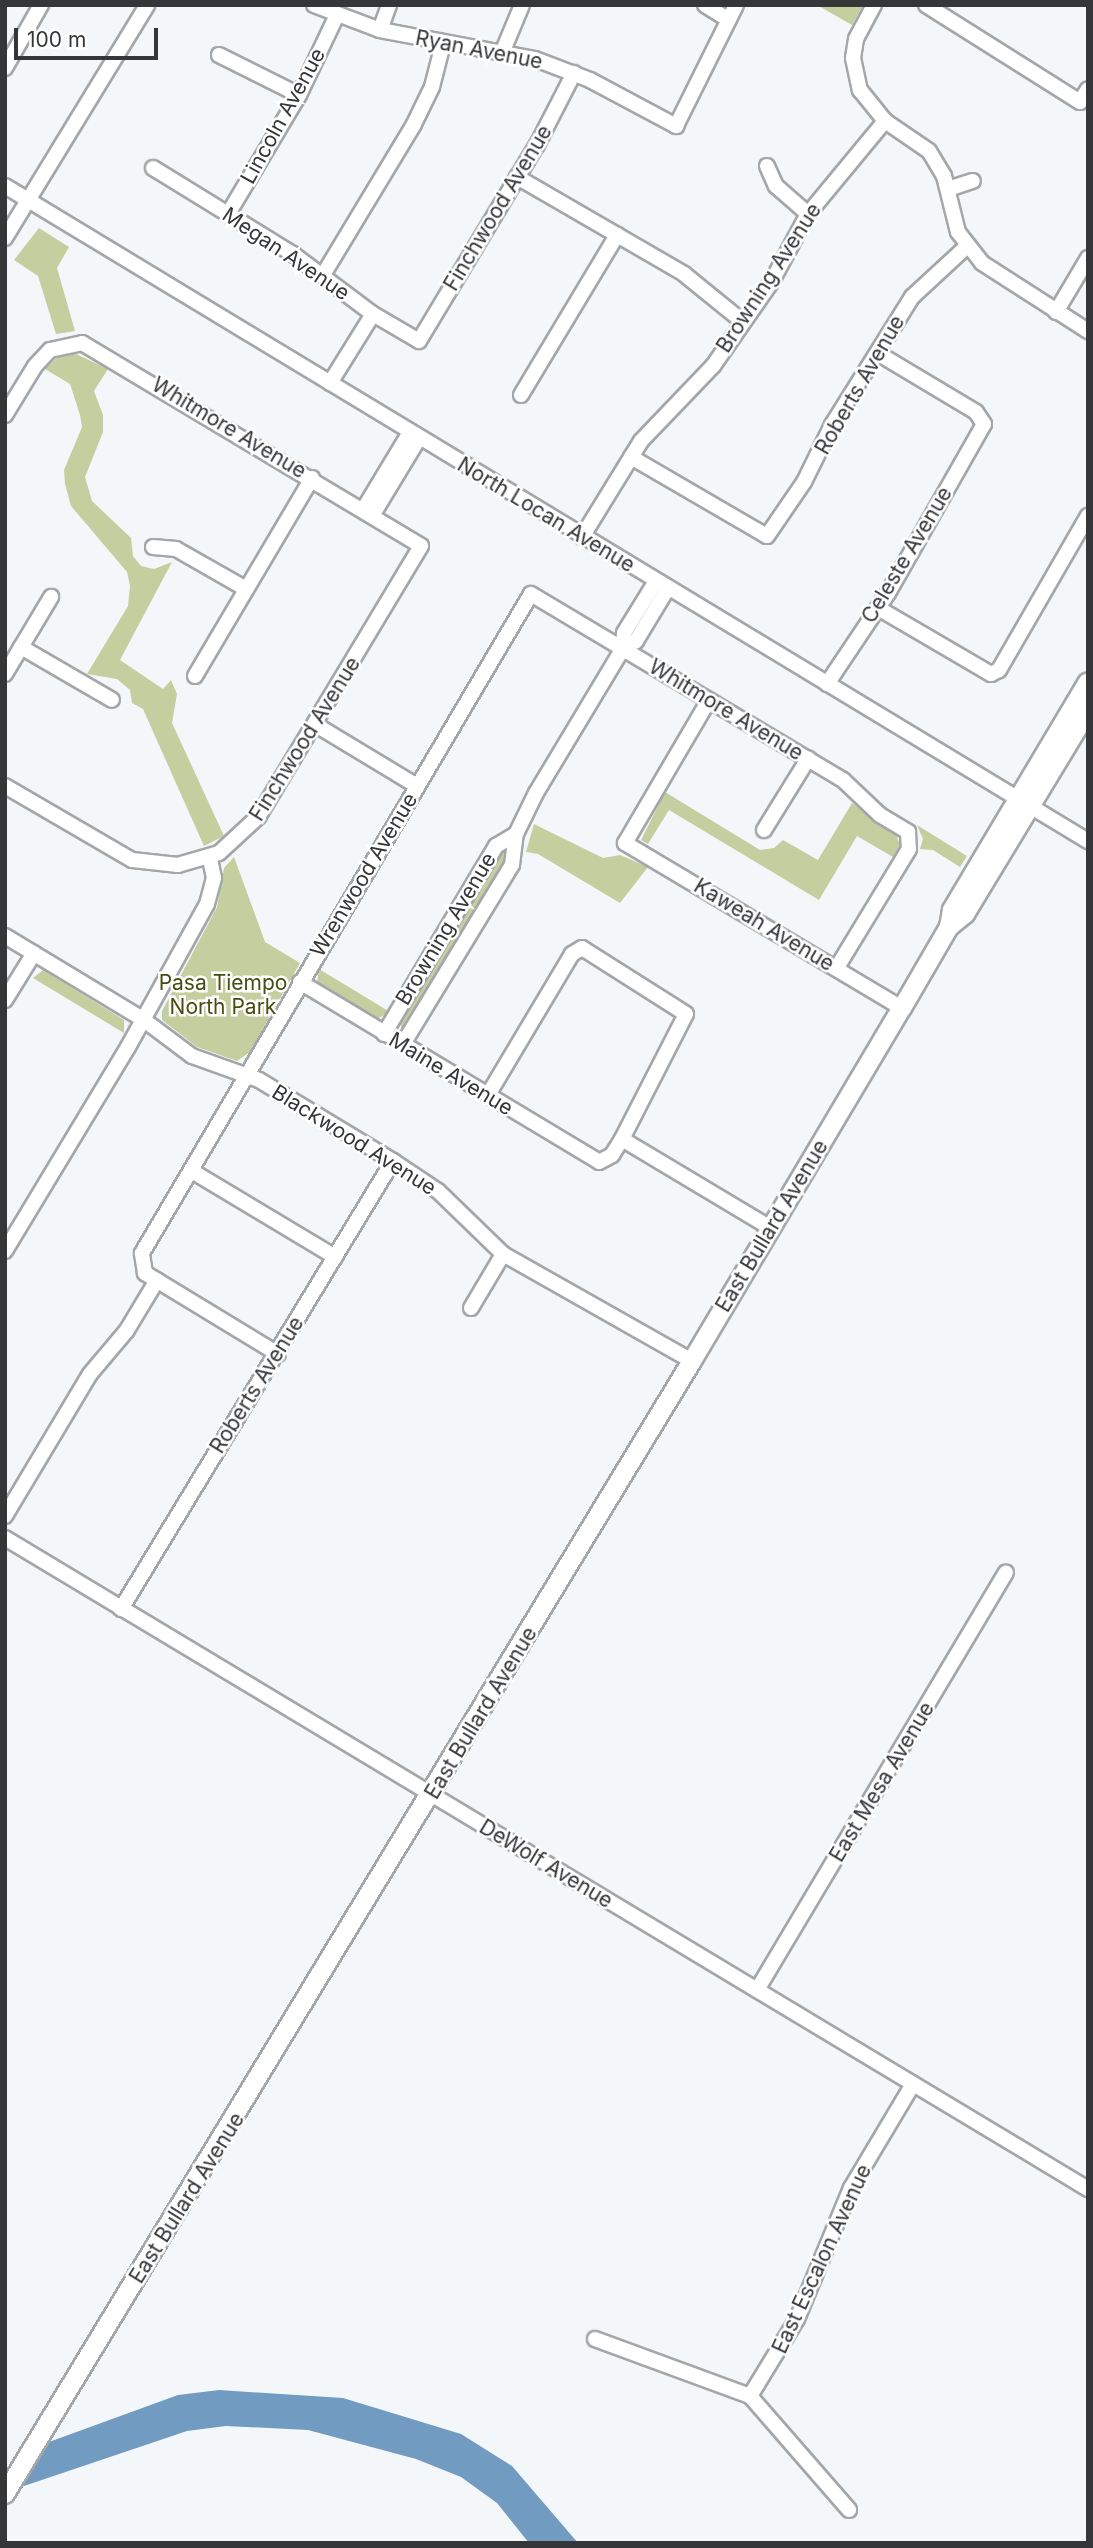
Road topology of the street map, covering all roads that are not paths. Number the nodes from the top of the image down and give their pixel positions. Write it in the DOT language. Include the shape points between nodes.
graph roads {
  1 [pos="41,5"];
  2 [pos="147,5"];
  3 [pos="314,5"];
  4 [pos="389,5"];
  5 [pos="522,5"];
  6 [pos="705,5"];
  7 [pos="736,5"];
  8 [pos="874,5"];
  9 [pos="926,5"];
  10 [pos="335,17"];
  11 [pos="729,20"];
  12 [pos="380,30"];
  13 [pos="443,44"];
  14 [pos="502,53"];
  15 [pos="219,55"];
  16 [pos="5,68"];
  17 [pos="574,73"];
  18 [pos="299,95"];
  19 [pos="1084,95"];
  20 [pos="885,121"];
  21 [pos="767,166"];
  22 [pos="153,169"];
  23 [pos="517,177"];
  24 [pos="973,181"];
  25 [pos="5,186"];
  26 [pos="948,189"];
  27 [pos="28,200"];
  28 [pos="228,214"];
  29 [pos="808,214"];
  30 [pos="617,234"];
  31 [pos="5,238"];
  32 [pos="967,246"];
  33 [pos="1088,258"];
  34 [pos="323,275"];
  35 [pos="1056,312"];
  36 [pos="373,314"];
  37 [pos="743,322"];
  38 [pos="1088,331"];
  39 [pos="419,341"];
  40 [pos="879,354"];
  41 [pos="330,383"];
  42 [pos="521,395"];
  43 [pos="5,415"];
  44 [pos="414,435"];
  45 [pos="631,457"];
  46 [pos="312,478"];
  47 [pos="368,513"];
  48 [pos="1088,516"];
  49 [pos="582,537"];
  50 [pos="421,546"];
  51 [pos="153,547"];
  52 [pos="662,584"];
  53 [pos="246,589"];
  54 [pos="531,594"];
  55 [pos="51,597"];
  56 [pos="878,608"];
  57 [pos="22,647"];
  58 [pos="622,648"];
  59 [pos="5,674"];
  60 [pos="195,676"];
  61 [pos="1088,682"];
  62 [pos="827,684"];
  63 [pos="112,700"];
  64 [pos="709,700"];
  65 [pos="1088,711"];
  66 [pos="316,724"];
  67 [pos="808,759"];
  68 [pos="5,786"];
  69 [pos="417,786"];
  70 [pos="1024,803"];
  71 [pos="764,830"];
  72 [pos="516,834"];
  73 [pos="1088,842"];
  74 [pos="210,859"];
  75 [pos="5,936"];
  76 [pos="34,953"];
  77 [pos="836,969"];
  78 [pos="300,982"];
  79 [pos="5,1000"];
  80 [pos="902,1009"];
  81 [pos="144,1020"];
  82 [pos="384,1034"];
  83 [pos="403,1044"];
  84 [pos="249,1077"];
  85 [pos="488,1095"];
  86 [pos="622,1139"];
  87 [pos="393,1161"];
  88 [pos="192,1171"];
  89 [pos="771,1228"];
  90 [pos="5,1251"];
  91 [pos="503,1254"];
  92 [pos="335,1257"];
  93 [pos="157,1280"];
  94 [pos="471,1308"];
  95 [pos="278,1354"];
  96 [pos="692,1361"];
  97 [pos="5,1516"];
  98 [pos="5,1538"];
  99 [pos="1006,1573"];
  100 [pos="121,1609"];
  101 [pos="432,1796"];
  102 [pos="757,1990"];
  103 [pos="914,2084"];
  104 [pos="1088,2189"];
  105 [pos="595,2339"];
  106 [pos="750,2396"];
  107 [pos="9,2488"];
  108 [pos="849,2510"];
  1 -- 16 [label="street"];
  2 -- 27 [label="street"];
  3 -- 10 [label="street, Ryan Avenue"];
  4 -- 12 [label="street"];
  5 -- 14 [label="street"];
  6 -- 11 [label="street"];
  7 -- 11 [label="street"];
  8 -- 20 [label="street" via="856,39 853,58 860,90"];
  9 -- 19 [label="street"];
  10 -- 12 [label="street, Ryan Avenue"];
  10 -- 18 [label="street, Lincoln Avenue"];
  11 -- 17 [label="street, Ryan Avenue" via="676,126"];
  12 -- 13 [label="street, Ryan Avenue"];
  13 -- 14 [label="street, Ryan Avenue"];
  13 -- 34 [label="street" via="432,86 414,124"];
  14 -- 17 [label="street, Ryan Avenue"];
  15 -- 18 [label="street"];
  17 -- 23 [label="street, Finchwood Avenue"];
  18 -- 28 [label="street, Lincoln Avenue"];
  20 -- 26 [label="street" via="929,151"];
  20 -- 29 [label="street, Browning Avenue"];
  21 -- 29 [label="street" via="776,186"];
  22 -- 28 [label="street, Megan Avenue"];
  23 -- 30 [label="street"];
  23 -- 39 [label="street, Finchwood Avenue"];
  24 -- 26 [label="street"];
  25 -- 27 [label="street, North Locan Avenue"];
  26 -- 32 [label="street" via="952,216"];
  27 -- 31 [label="street"];
  27 -- 41 [label="street, North Locan Avenue"];
  28 -- 34 [label="street, Megan Avenue"];
  29 -- 37 [label="street, Browning Avenue"];
  30 -- 37 [label="street" via="684,274"];
  30 -- 42 [label="street"];
  32 -- 35 [label="street" via="999,278"];
  32 -- 40 [label="street, Roberts Avenue" via="912,297"];
  33 -- 35 [label="street"];
  34 -- 36 [label="street, Megan Avenue"];
  35 -- 38 [label="street"];
  36 -- 39 [label="street, Megan Avenue"];
  36 -- 41 [label="street"];
  37 -- 45 [label="street, Browning Avenue" via="713,366"];
  40 -- 45 [label="street, Roberts Avenue" via="766,536"];
  40 -- 56 [label="street, Celeste Avenue" via="976,412 984,424"];
  41 -- 44 [label="street, North Locan Avenue"];
  43 -- 46 [label="street, Whitmore Avenue" via="35,366 50,350 69,343 97,349"];
  44 -- 47 [label="street"];
  44 -- 49 [label="street, North Locan Avenue"];
  45 -- 49 [label="street, Browning Avenue"];
  46 -- 47 [label="street, Whitmore Avenue"];
  46 -- 53 [label="street"];
  47 -- 50 [label="street, Whitmore Avenue"];
  48 -- 56 [label="street" via="999,670 990,674"];
  49 -- 52 [label="street, North Locan Avenue"];
  50 -- 66 [label="street, Finchwood Avenue"];
  51 -- 53 [label="street" via="176,549"];
  52 -- 58 [label="street, Browning Avenue" via="624,634"];
  52 -- 62 [label="street, North Locan Avenue"];
  53 -- 60 [label="street"];
  54 -- 58 [label="street, Whitmore Avenue"];
  54 -- 69 [label="street, Wrenwood Avenue"];
  55 -- 57 [label="street"];
  56 -- 62 [label="street, Celeste Avenue"];
  57 -- 59 [label="street"];
  57 -- 63 [label="street"];
  58 -- 64 [label="street, Whitmore Avenue"];
  58 -- 72 [label="street, Browning Avenue"];
  61 -- 70 [label="main road, East Bullard Avenue"];
  62 -- 70 [label="street, North Locan Avenue"];
  64 -- 67 [label="street, Whitmore Avenue"];
  64 -- 77 [label="street, Kaweah Avenue" via="625,843"];
  65 -- 70 [label="main road, East Bullard Avenue"];
  66 -- 69 [label="street"];
  66 -- 74 [label="street, Finchwood Avenue" via="259,816 234,844"];
  67 -- 71 [label="street"];
  67 -- 77 [label="street, Whitmore Avenue" via="843,780 911,838 909,849"];
  68 -- 74 [label="street" via="132,860 158,866"];
  69 -- 78 [label="street, Wrenwood Avenue"];
  70 -- 73 [label="street, North Locan Avenue"];
  70 -- 80 [label="main road, East Bullard Avenue" via="965,914 949,927"];
  72 -- 82 [label="street, Browning Avenue" via="496,846"];
  72 -- 83 [label="street, Browning Avenue" via="512,865"];
  74 -- 81 [label="street" via="211,896"];
  75 -- 76 [label="street, Blackwood Avenue"];
  76 -- 79 [label="street"];
  76 -- 81 [label="street, Blackwood Avenue"];
  77 -- 80 [label="street, Kaweah Avenue"];
  78 -- 82 [label="street, Maine Avenue"];
  78 -- 84 [label="street, Wrenwood Avenue"];
  80 -- 89 [label="main road, East Bullard Avenue"];
  81 -- 84 [label="street, Blackwood Avenue" via="192,1056"];
  81 -- 90 [label="street"];
  82 -- 83 [label="street, Maine Avenue"];
  83 -- 85 [label="street, Maine Avenue"];
  84 -- 87 [label="street, Blackwood Avenue"];
  84 -- 88 [label="street, Wrenwood Avenue"];
  85 -- 86 [label="street, Maine Avenue" via="604,1161"];
  85 -- 86 [label="street" via="572,954 582,948 686,1014"];
  86 -- 89 [label="street"];
  87 -- 91 [label="street, Blackwood Avenue" via="438,1191"];
  87 -- 92 [label="street, Roberts Avenue"];
  88 -- 92 [label="street"];
  88 -- 93 [label="street, Wrenwood Avenue" via="142,1253 141,1266"];
  89 -- 96 [label="main road, East Bullard Avenue"];
  91 -- 94 [label="street"];
  91 -- 96 [label="street, Blackwood Avenue"];
  92 -- 95 [label="street, Roberts Avenue"];
  93 -- 95 [label="street"];
  93 -- 97 [label="street" via="127,1330 90,1374"];
  95 -- 100 [label="street, Roberts Avenue" via="226,1431"];
  96 -- 101 [label="main road, East Bullard Avenue"];
  98 -- 100 [label="street, DeWolf Avenue"];
  99 -- 102 [label="street, East Mesa Avenue"];
  100 -- 101 [label="street, DeWolf Avenue"];
  101 -- 102 [label="street, DeWolf Avenue"];
  101 -- 107 [label="main road, East Bullard Avenue"];
  102 -- 103 [label="street, DeWolf Avenue"];
  103 -- 104 [label="street, DeWolf Avenue"];
  103 -- 106 [label="street, East Escalon Avenue" via="851,2188 797,2319"];
  105 -- 106 [label="street"];
  106 -- 108 [label="street"];
}
